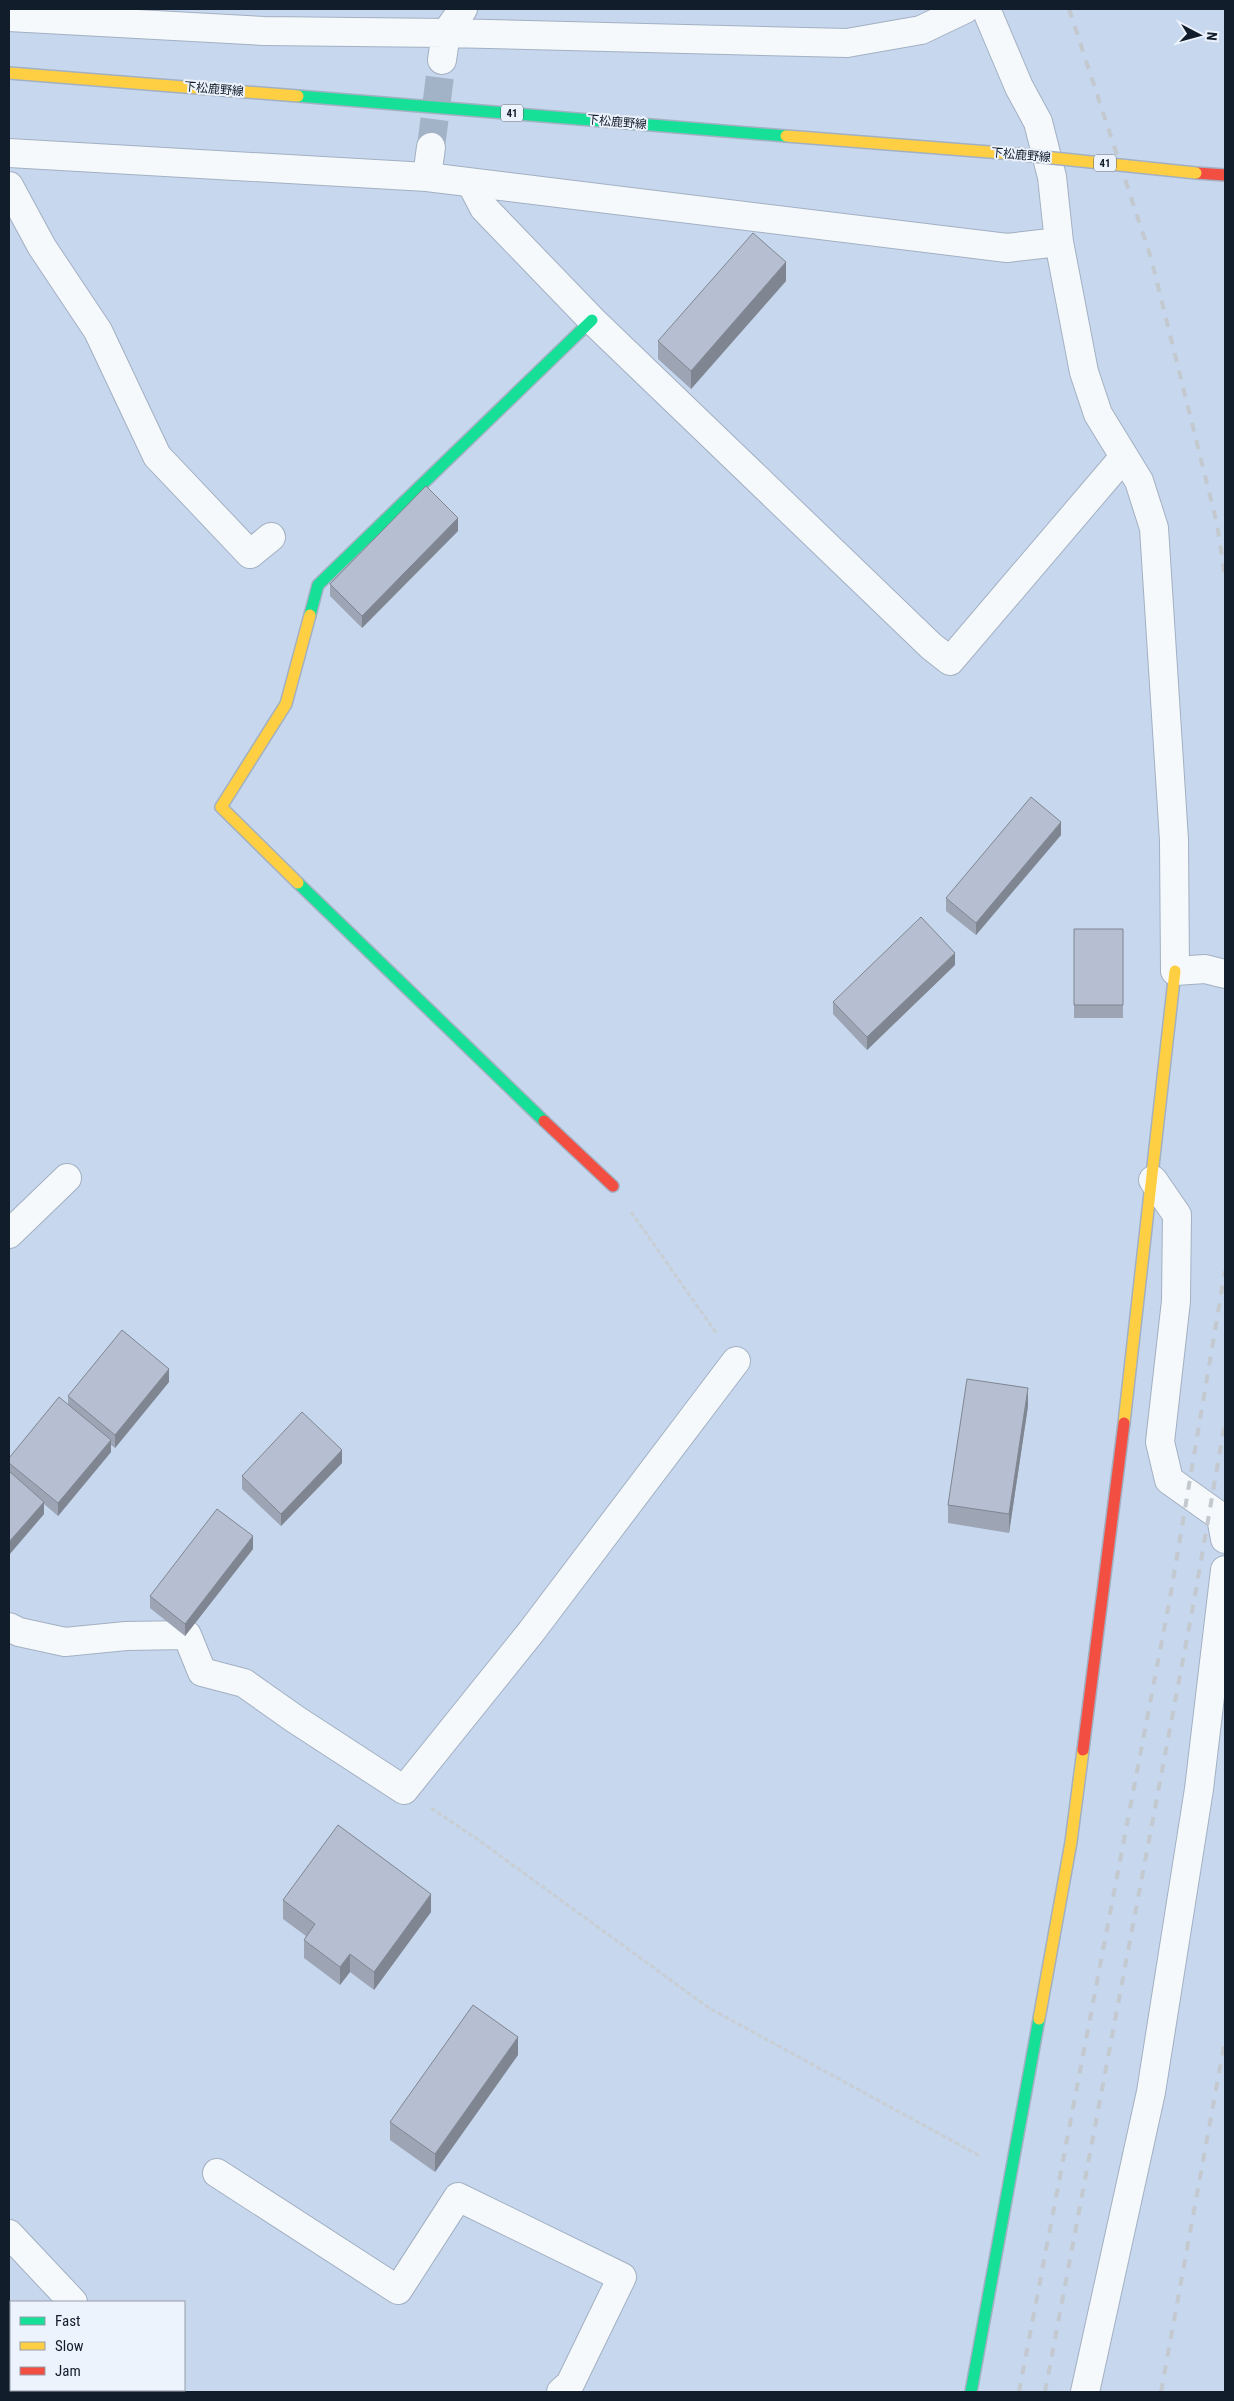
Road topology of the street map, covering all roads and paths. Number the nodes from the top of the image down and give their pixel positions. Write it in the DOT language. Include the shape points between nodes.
graph roads {
  1 [pos="237,9"];
  2 [pos="463,9"];
  3 [pos="965,9"];
  4 [pos="986,9"];
  5 [pos="9,17"];
  6 [pos="264,31"];
  7 [pos="446,33"];
  8 [pos="442,60"];
  9 [pos="9,73"];
  10 [pos="431,147"];
  11 [pos="9,153"];
  12 [pos="1225,175"];
  13 [pos="427,177"];
  14 [pos="471,182"];
  15 [pos="9,186"];
  16 [pos="1059,242"];
  17 [pos="592,320"];
  18 [pos="1123,458"];
  19 [pos="271,537"];
  20 [pos="1175,971"];
  21 [pos="1225,974"];
  22 [pos="67,1178"];
  23 [pos="1153,1180"];
  24 [pos="613,1186"];
  25 [pos="9,1234"];
  26 [pos="736,1361"];
  27 [pos="1225,1539"];
  28 [pos="1225,1570"];
  29 [pos="9,1627"];
  30 [pos="404,1790"];
  31 [pos="218,2173"];
  32 [pos="1012,2173"];
  33 [pos="9,2234"];
  34 [pos="72,2301"];
  35 [pos="561,2392"];
  36 [pos="971,2392"];
  37 [pos="1085,2392"];
  1 -- 6 [label="street"];
  2 -- 7 [label="street"];
  3 -- 7 [label="street" via="921,30 847,43"];
  4 -- 16 [label="street" via="1019,87 1038,122 1052,177"];
  5 -- 6 [label="street"];
  6 -- 7 [label="street"];
  7 -- 8 [label="street"];
  9 -- 12 [label="street, 下松鹿野線 / 41, bridge" via="1015,154"];
  10 -- 13 [label="street"];
  11 -- 13 [label="street"];
  13 -- 14 [label="street"];
  14 -- 16 [label="street" via="1007,248"];
  14 -- 17 [label="street" via="484,208"];
  15 -- 19 [label="street" via="42,247 98,331 157,456 250,554"];
  16 -- 18 [label="street" via="1084,372 1098,414"];
  17 -- 18 [label="street" via="950,661"];
  17 -- 24 [label="street" via="318,585 286,704 220,807"];
  18 -- 20 [label="street" via="1140,481 1154,528 1174,840"];
  20 -- 21 [label="street" via="1205,969"];
  20 -- 23 [label="street"];
  22 -- 25 [label="street"];
  23 -- 27 [label="street" via="1177,1215 1176,1301 1160,1442 1169,1480 1221,1517"];
  23 -- 32 [label="street" via="1071,1842"];
  24 -- 26 [label="path"];
  26 -- 30 [label="street" via="531,1632"];
  28 -- 37 [label="street" via="1199,1789 1152,2092"];
  29 -- 30 [label="street" via="65,1642 187,1635 202,1672 244,1683"];
  30 -- 32 [label="path" via="477,1839 709,2008"];
  31 -- 35 [label="street" via="398,2290 458,2197 622,2277 570,2384"];
  32 -- 36 [label="street"];
  33 -- 34 [label="street"];
}
